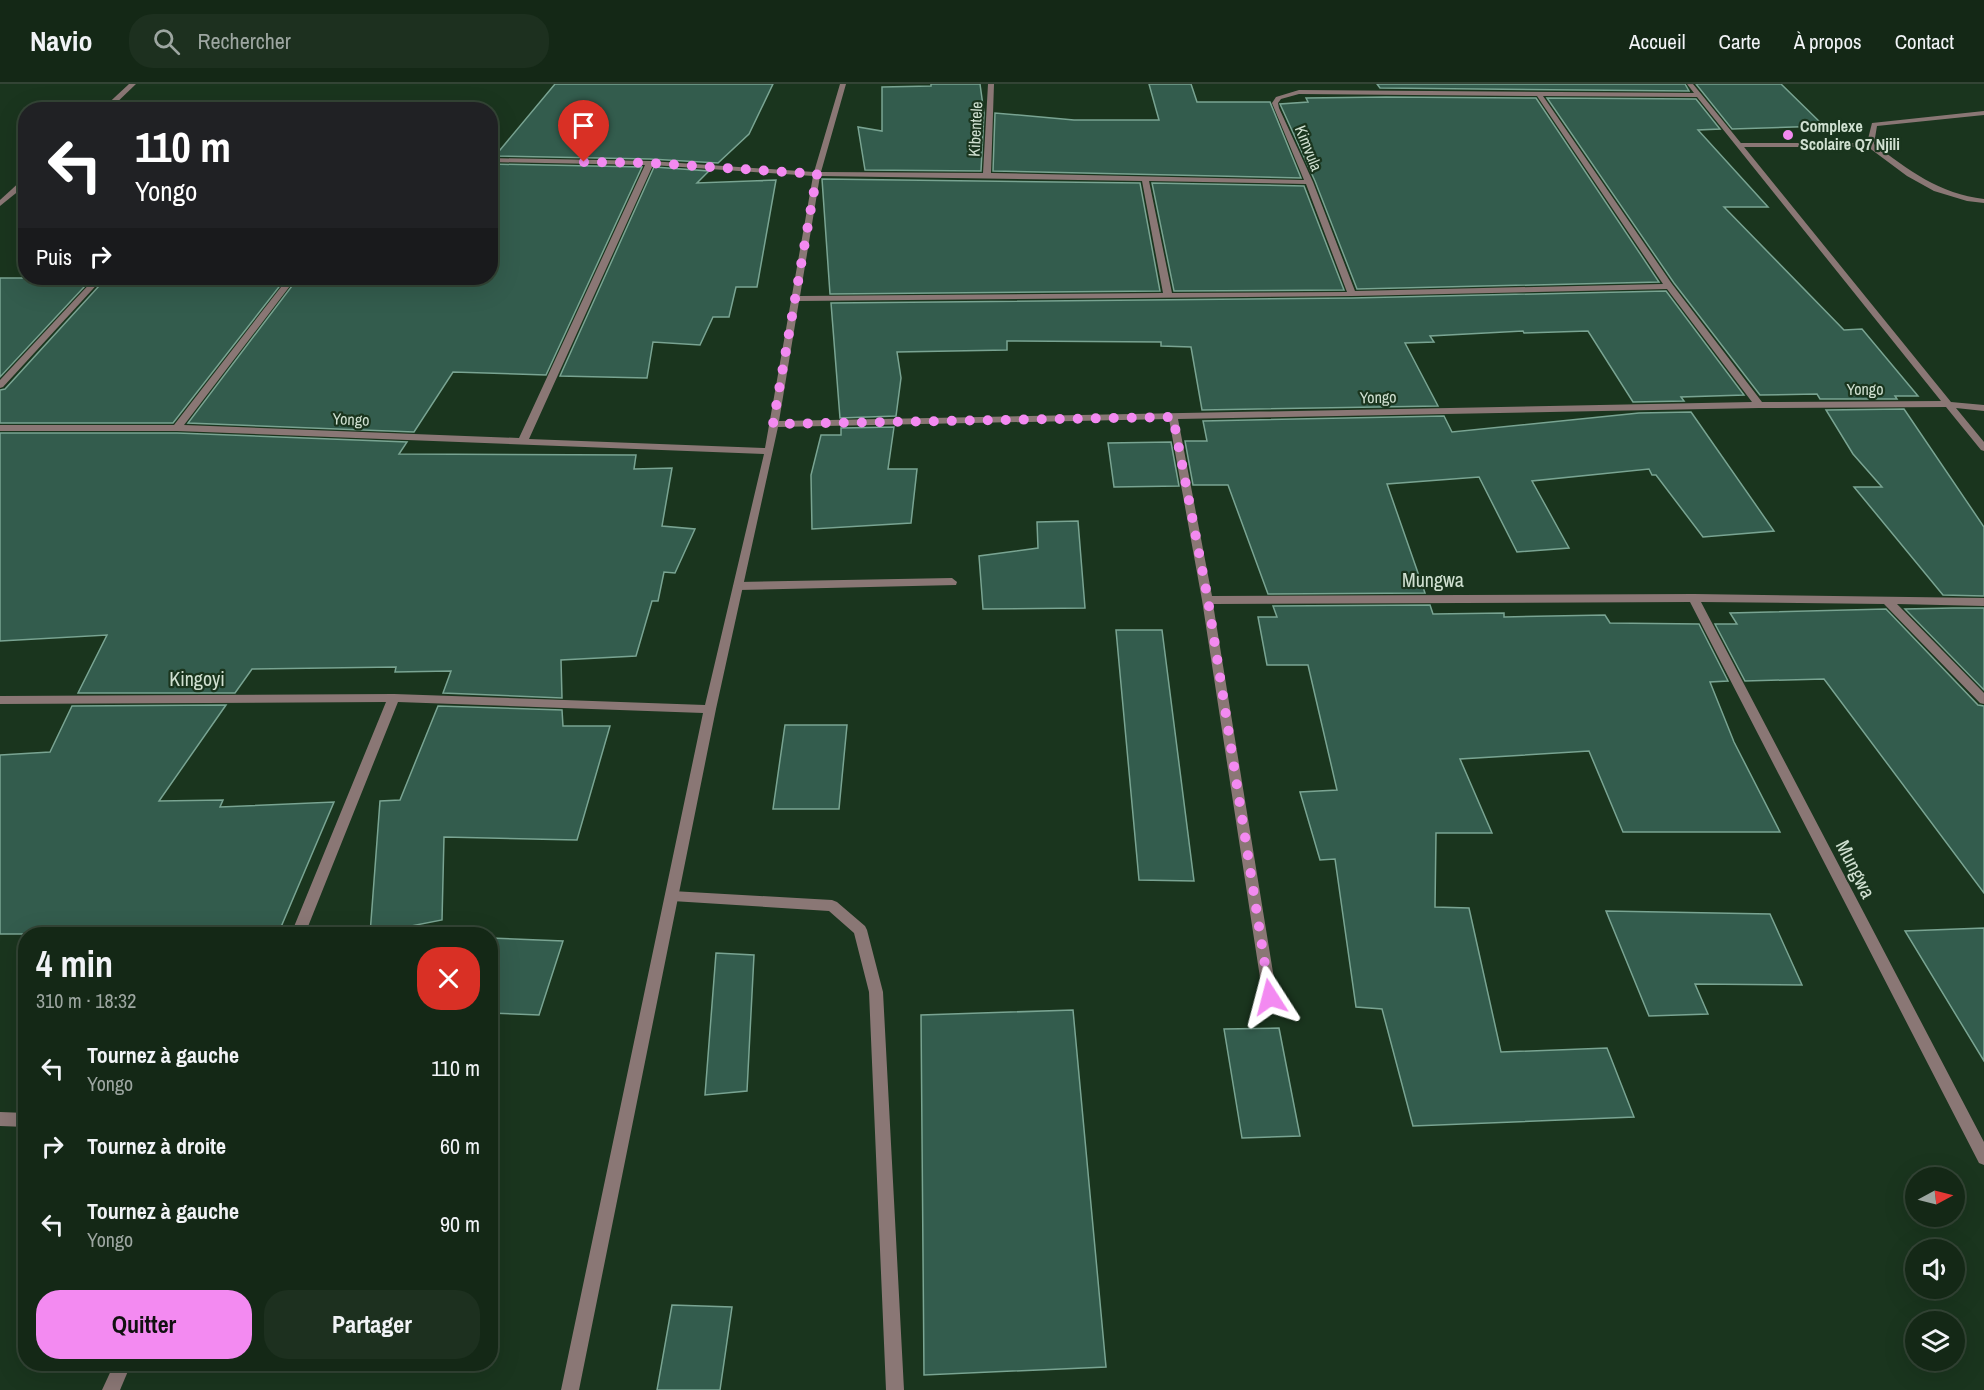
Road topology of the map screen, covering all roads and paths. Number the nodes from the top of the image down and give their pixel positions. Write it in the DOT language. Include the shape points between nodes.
graph roads {
  1 [pos="133,84"];
  2 [pos="843,84"];
  3 [pos="991,84"];
  4 [pos="1690,84"];
  5 [pos="1538,93"];
  6 [pos="1700,95"];
  7 [pos="113,102"];
  8 [pos="1984,112"];
  9 [pos="1740,145"];
  10 [pos="1870,145"];
  11 [pos="498,160"];
  12 [pos="650,163"];
  13 [pos="817,174"];
  14 [pos="987,175"];
  15 [pos="1145,178"];
  16 [pos="1309,182"];
  17 [pos="18,188"];
  18 [pos="1984,201"];
  19 [pos="0,204"];
  20 [pos="93,285"];
  21 [pos="287,285"];
  22 [pos="1670,286"];
  23 [pos="1352,294"];
  24 [pos="1168,296"];
  25 [pos="795,299"];
  26 [pos="0,386"];
  27 [pos="1947,404"];
  28 [pos="1759,405"];
  29 [pos="1984,408"];
  30 [pos="1173,417"];
  31 [pos="773,424"];
  32 [pos="0,428"];
  33 [pos="177,428"];
  34 [pos="524,440"];
  35 [pos="1984,448"];
  36 [pos="769,451"];
  37 [pos="952,582"];
  38 [pos="738,586"];
  39 [pos="1694,598"];
  40 [pos="1208,600"];
  41 [pos="1887,601"];
  42 [pos="1984,602"];
  43 [pos="394,698"];
  44 [pos="0,700"];
  45 [pos="1984,700"];
  46 [pos="710,709"];
  47 [pos="672,896"];
  48 [pos="301,927"];
  49 [pos="1270,997"];
  50 [pos="0,1119"];
  51 [pos="18,1120"];
  52 [pos="1984,1158"];
  53 [pos="119,1371"];
  54 [pos="111,1390"];
  55 [pos="570,1390"];
  56 [pos="895,1390"];
  1 -- 7 [label="street"];
  2 -- 13 [label="street"];
  3 -- 14 [label="street, Kibentele"];
  4 -- 6 [label="street"];
  5 -- 6 [label="street, Kimvula"];
  5 -- 16 [label="street, Kimvula" via="1285,95 1275,103"];
  5 -- 22 [label="street"];
  6 -- 9 [label="street"];
  8 -- 10 [label="street" via="1874,124"];
  9 -- 10 [label="street"];
  9 -- 27 [label="street"];
  10 -- 18 [label="street" via="1919,183"];
  11 -- 12 [label="street"];
  12 -- 13 [label="street"];
  12 -- 34 [label="street"];
  13 -- 14 [label="street, Kimvula"];
  13 -- 25 [label="street"];
  14 -- 15 [label="street, Kimvula"];
  15 -- 16 [label="street, Kimvula"];
  15 -- 24 [label="street"];
  16 -- 23 [label="street"];
  17 -- 19 [label="street"];
  20 -- 26 [label="street"];
  21 -- 33 [label="street"];
  22 -- 23 [label="street"];
  22 -- 28 [label="street"];
  23 -- 24 [label="street"];
  24 -- 25 [label="street"];
  25 -- 31 [label="street"];
  27 -- 28 [label="street, Yongo"];
  27 -- 29 [label="street, Yongo"];
  27 -- 35 [label="street"];
  28 -- 30 [label="street, Yongo"];
  30 -- 31 [label="street, Yongo"];
  30 -- 40 [label="street"];
  31 -- 36 [label="street"];
  32 -- 33 [label="street, Yongo"];
  33 -- 34 [label="street, Yongo"];
  34 -- 36 [label="street, Yongo"];
  36 -- 38 [label="street"];
  37 -- 38 [label="street"];
  38 -- 46 [label="street"];
  39 -- 40 [label="street, Mungwa"];
  39 -- 41 [label="street, Mungwa"];
  39 -- 52 [label="street, Mungwa"];
  40 -- 49 [label="street"];
  41 -- 42 [label="street, Mungwa"];
  41 -- 45 [label="street"];
  43 -- 44 [label="street, Kingoyi"];
  43 -- 46 [label="street, Kingoyi"];
  43 -- 48 [label="street"];
  46 -- 47 [label="street"];
  47 -- 55 [label="street"];
  47 -- 56 [label="street" via="832,906 860,930 876,992"];
  50 -- 51 [label="street"];
  53 -- 54 [label="street"];
}
